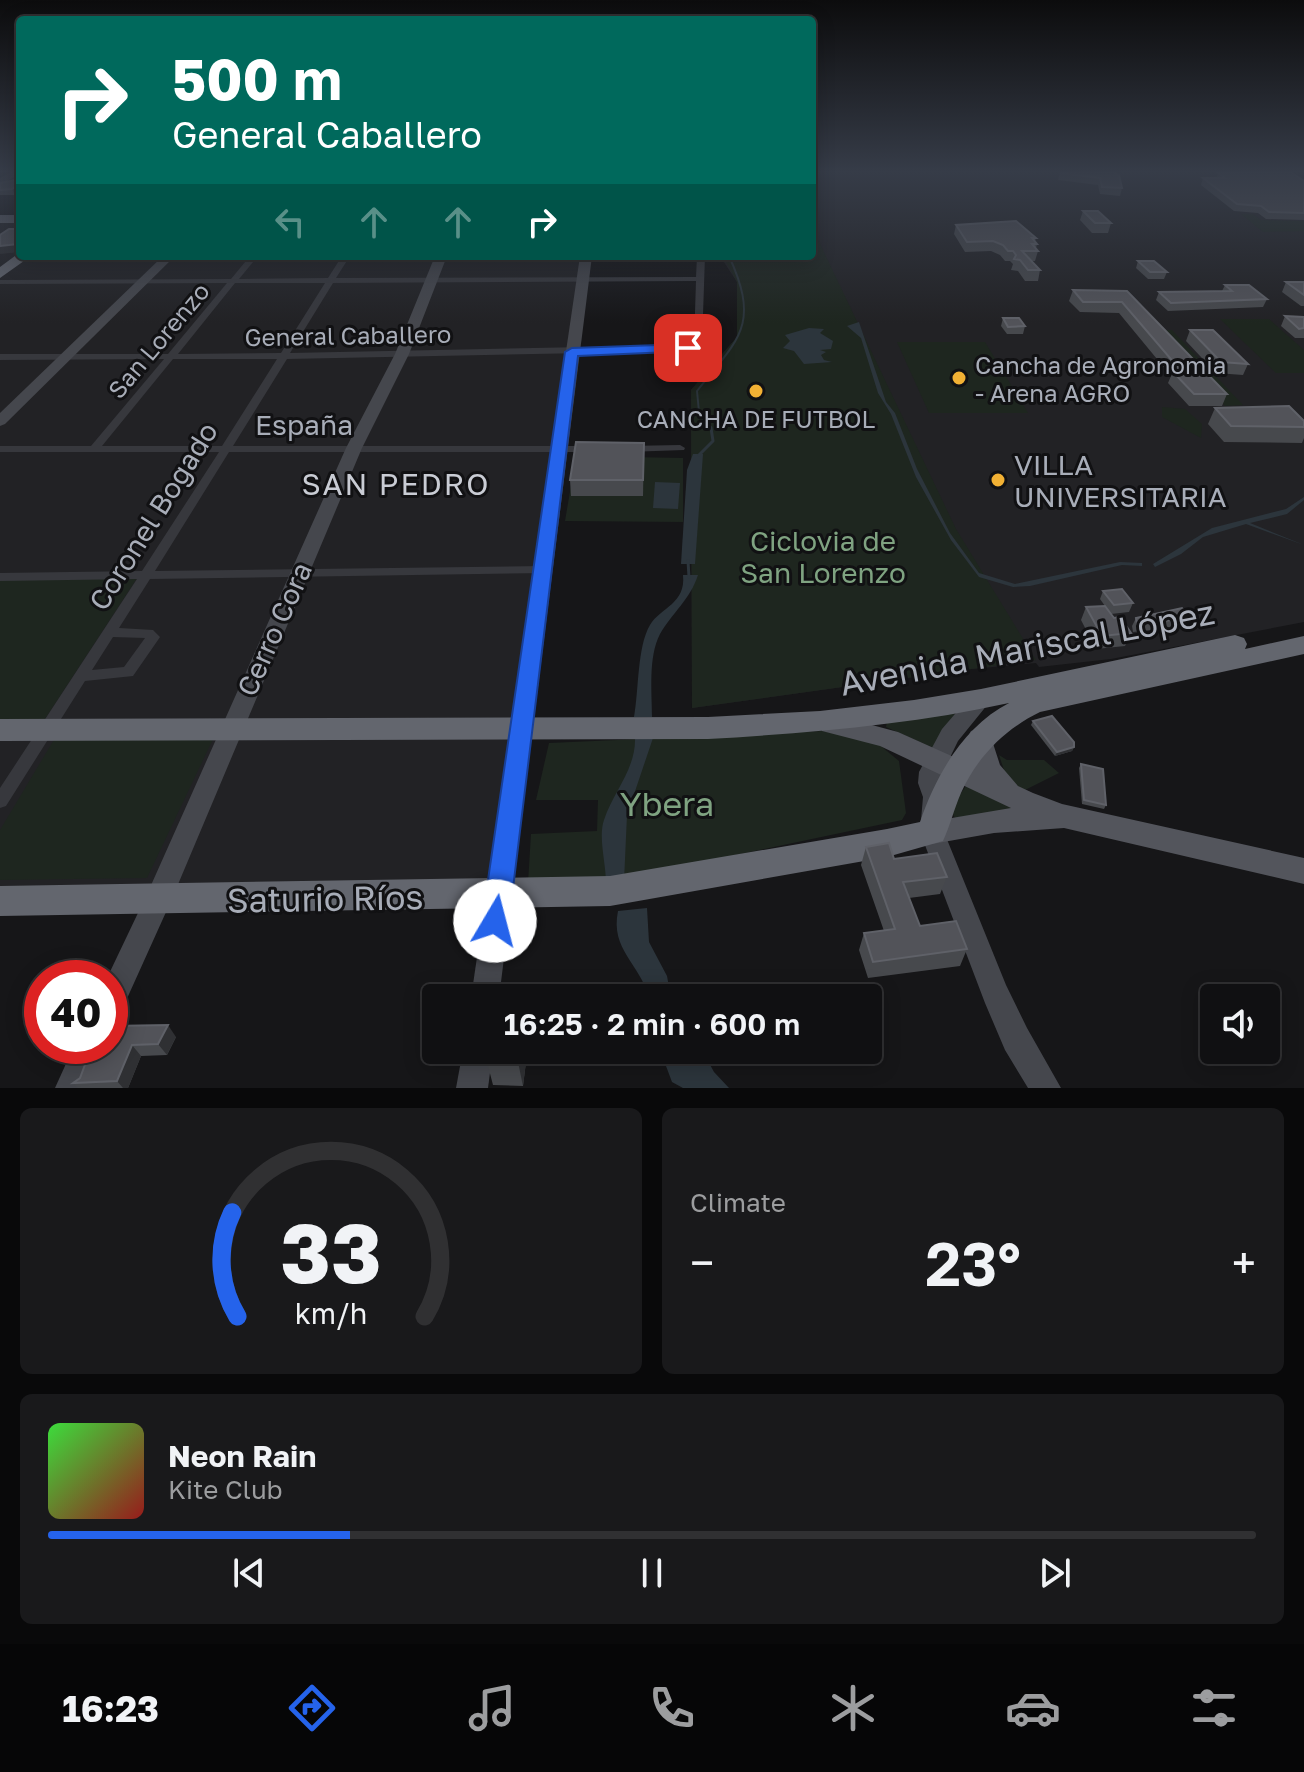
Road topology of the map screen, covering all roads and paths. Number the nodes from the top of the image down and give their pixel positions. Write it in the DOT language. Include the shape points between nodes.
graph roads {
  1 [pos="19,260"];
  2 [pos="158,260"];
  3 [pos="164,260"];
  4 [pos="251,260"];
  5 [pos="344,260"];
  6 [pos="439,260"];
  7 [pos="586,260"];
  8 [pos="701,260"];
  9 [pos="0,274"];
  10 [pos="431,278"];
  11 [pos="700,279"];
  12 [pos="583,280"];
  13 [pos="331,281"];
  14 [pos="0,282"];
  15 [pos="138,282"];
  16 [pos="233,282"];
  17 [pos="572,352"];
  18 [pos="402,354"];
  19 [pos="62,356"];
  20 [pos="171,356"];
  21 [pos="284,356"];
  22 [pos="0,357"];
  23 [pos="0,412"];
  24 [pos="0,421"];
  25 [pos="354,448"];
  26 [pos="680,448"];
  27 [pos="0,449"];
  28 [pos="94,449"];
  29 [pos="224,449"];
  30 [pos="560,449"];
  31 [pos="605,449"];
  32 [pos="620,449"];
  33 [pos="543,570"];
  34 [pos="299,573"];
  35 [pos="146,574"];
  36 [pos="0,577"];
  37 [pos="1304,630"];
  38 [pos="109,632"];
  39 [pos="1304,645"];
  40 [pos="80,676"];
  41 [pos="981,699"];
  42 [pos="820,722"];
  43 [pos="523,726"];
  44 [pos="232,728"];
  45 [pos="45,729"];
  46 [pos="0,730"];
  47 [pos="980,738"];
  48 [pos="948,766"];
  49 [pos="0,801"];
  50 [pos="1019,801"];
  51 [pos="1064,816"];
  52 [pos="932,832"];
  53 [pos="1304,871"];
  54 [pos="499,895"];
  55 [pos="0,901"];
  56 [pos="158,901"];
  57 [pos="128,965"];
  58 [pos="487,984"];
  59 [pos="82,1064"];
  60 [pos="476,1064"];
  61 [pos="71,1088"];
  62 [pos="472,1088"];
  63 [pos="1045,1088"];
  1 -- 9 [label="highway"];
  2 -- 15 [label="street"];
  3 -- 15 [label="street"];
  4 -- 16 [label="street, San Lorenzo"];
  5 -- 13 [label="street, Coronel Bogado"];
  6 -- 10 [label="street, Cerro Cora"];
  7 -- 12 [label="street"];
  8 -- 11 [label="street"];
  10 -- 12 [label="street"];
  10 -- 13 [label="street"];
  10 -- 18 [label="street, Cerro Cora"];
  11 -- 12 [label="street"];
  11 -- 17 [label="street, General Caballero" via="696,346"];
  12 -- 17 [label="street"];
  13 -- 16 [label="street"];
  13 -- 21 [label="street, Coronel Bogado"];
  14 -- 15 [label="street"];
  15 -- 16 [label="street"];
  15 -- 19 [label="street"];
  16 -- 20 [label="street, San Lorenzo"];
  17 -- 18 [label="street, General Caballero"];
  17 -- 30 [label="street"];
  18 -- 21 [label="street, General Caballero"];
  18 -- 25 [label="street, Cerro Cora"];
  19 -- 20 [label="street, General Caballero"];
  19 -- 22 [label="street, General Caballero"];
  19 -- 23 [label="street"];
  19 -- 24 [label="street"];
  20 -- 21 [label="street, General Caballero"];
  20 -- 28 [label="street, San Lorenzo"];
  21 -- 29 [label="street, Coronel Bogado"];
  25 -- 29 [label="street, España"];
  25 -- 30 [label="street, España"];
  25 -- 34 [label="street, Cerro Cora"];
  26 -- 32 [label="street"];
  27 -- 28 [label="street, España"];
  28 -- 29 [label="street, España"];
  29 -- 35 [label="street, Coronel Bogado"];
  30 -- 31 [label="street, España"];
  30 -- 33 [label="street"];
  33 -- 34 [label="street"];
  33 -- 43 [label="street"];
  34 -- 35 [label="street"];
  34 -- 44 [label="street, Cerro Cora"];
  35 -- 36 [label="street"];
  35 -- 38 [label="street, Coronel Bogado"];
  37 -- 41 [label="highway, Avenida Mariscal López"];
  38 -- 40 [label="street, Coronel Bogado"];
  38 -- 40 [label="street" via="153,637 128,672"];
  39 -- 47 [label="highway, Avenida Mariscal López" via="1034,703 1013,711"];
  40 -- 45 [label="street, Coronel Bogado"];
  41 -- 42 [label="highway, Avenida Mariscal López"];
  41 -- 48 [label="street" via="950,735"];
  42 -- 43 [label="highway, Avenida Mariscal López"];
  42 -- 48 [label="main road" via="878,733"];
  43 -- 44 [label="highway, Avenida Mariscal López"];
  43 -- 54 [label="street"];
  44 -- 45 [label="highway, Avenida Mariscal López"];
  44 -- 56 [label="street, Cerro Cora"];
  45 -- 46 [label="highway, Avenida Mariscal López"];
  45 -- 49 [label="street, Coronel Bogado"];
  47 -- 48 [label="highway, Avenida Mariscal López"];
  47 -- 50 [label="main road" via="988,770"];
  48 -- 50 [label="main road"];
  48 -- 52 [label="highway, Avenida Mariscal López"];
  50 -- 51 [label="main road"];
  51 -- 52 [label="main road"];
  51 -- 53 [label="main road"];
  52 -- 54 [label="highway, Saturio Ríos" via="635,888"];
  52 -- 63 [label="street" via="995,993"];
  54 -- 56 [label="highway, Saturio Ríos"];
  54 -- 58 [label="street"];
  55 -- 56 [label="highway, Saturio Ríos"];
  56 -- 57 [label="street, Cerro Cora"];
  59 -- 61 [label="street"];
  60 -- 62 [label="street"];
}
